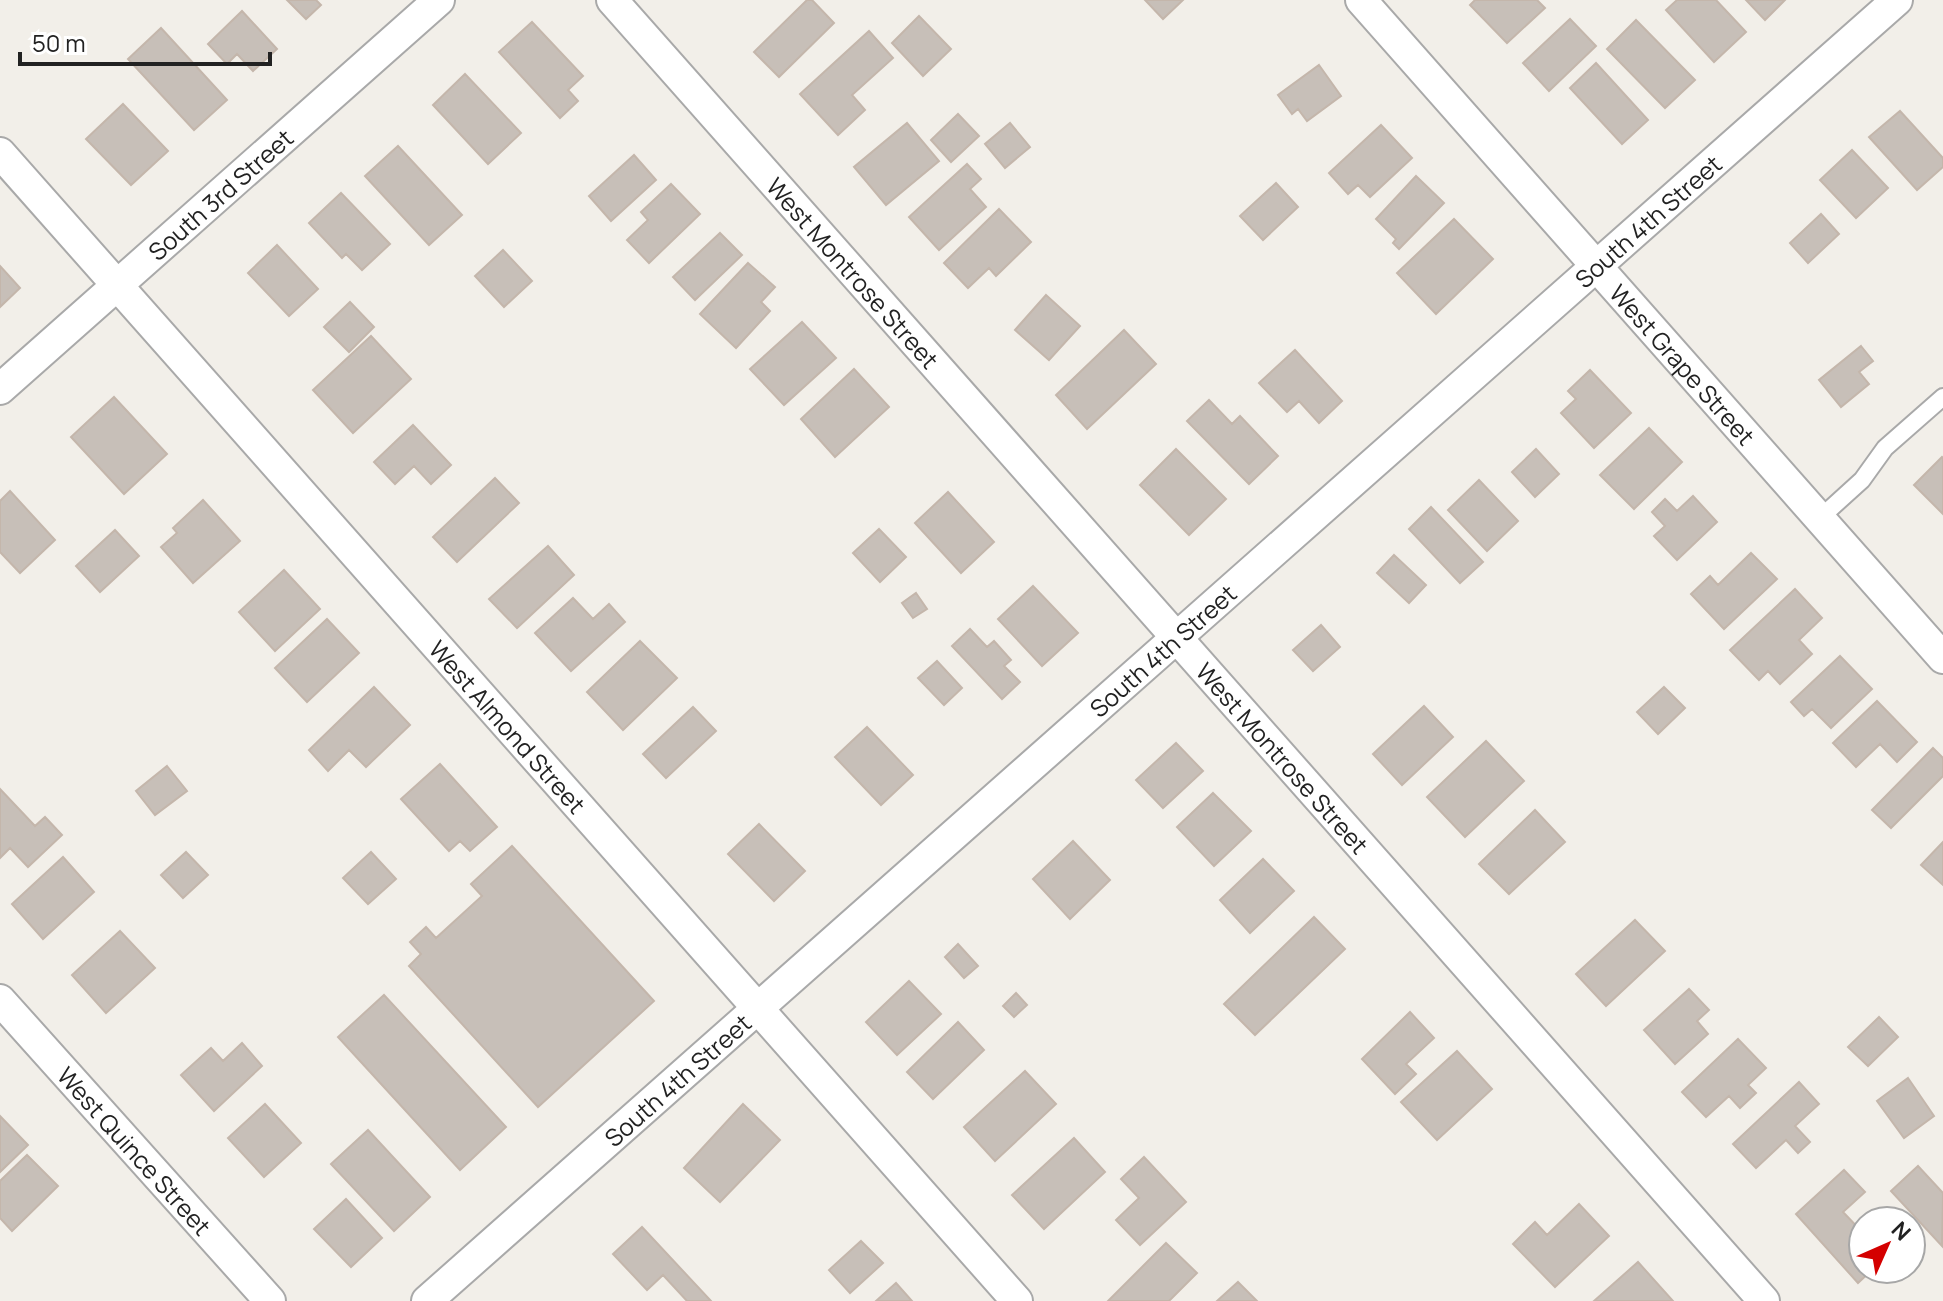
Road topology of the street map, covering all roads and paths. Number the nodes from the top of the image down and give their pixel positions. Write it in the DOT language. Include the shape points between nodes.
graph roads {
  1 [pos="439,0"];
  2 [pos="612,0"];
  3 [pos="1361,0"];
  4 [pos="1897,0"];
  5 [pos="0,153"];
  6 [pos="1594,267"];
  7 [pos="117,285"];
  8 [pos="0,389"];
  9 [pos="1943,397"];
  10 [pos="1819,519"];
  11 [pos="1176,637"];
  12 [pos="1943,658"];
  13 [pos="0,1000"];
  14 [pos="759,1008"];
  15 [pos="270,1301"];
  16 [pos="427,1301"];
  17 [pos="1017,1301"];
  18 [pos="1764,1301"];
  1 -- 7 [label="street, South 3rd Street"];
  2 -- 11 [label="street, West Montrose Street"];
  3 -- 6 [label="street, West Grape Street"];
  4 -- 6 [label="street, South 4th Street"];
  5 -- 7 [label="street, West Almond Street"];
  6 -- 10 [label="street, West Grape Street"];
  6 -- 11 [label="street, South 4th Street"];
  7 -- 8 [label="street, South 3rd Street"];
  7 -- 14 [label="street, West Almond Street"];
  9 -- 10 [label="lane" via="1885,448 1862,480"];
  10 -- 12 [label="street, West Grape Street"];
  11 -- 14 [label="street, South 4th Street"];
  11 -- 18 [label="street, West Montrose Street"];
  13 -- 15 [label="street, West Quince Street"];
  14 -- 16 [label="street, South 4th Street"];
  14 -- 17 [label="street, West Almond Street"];
}
